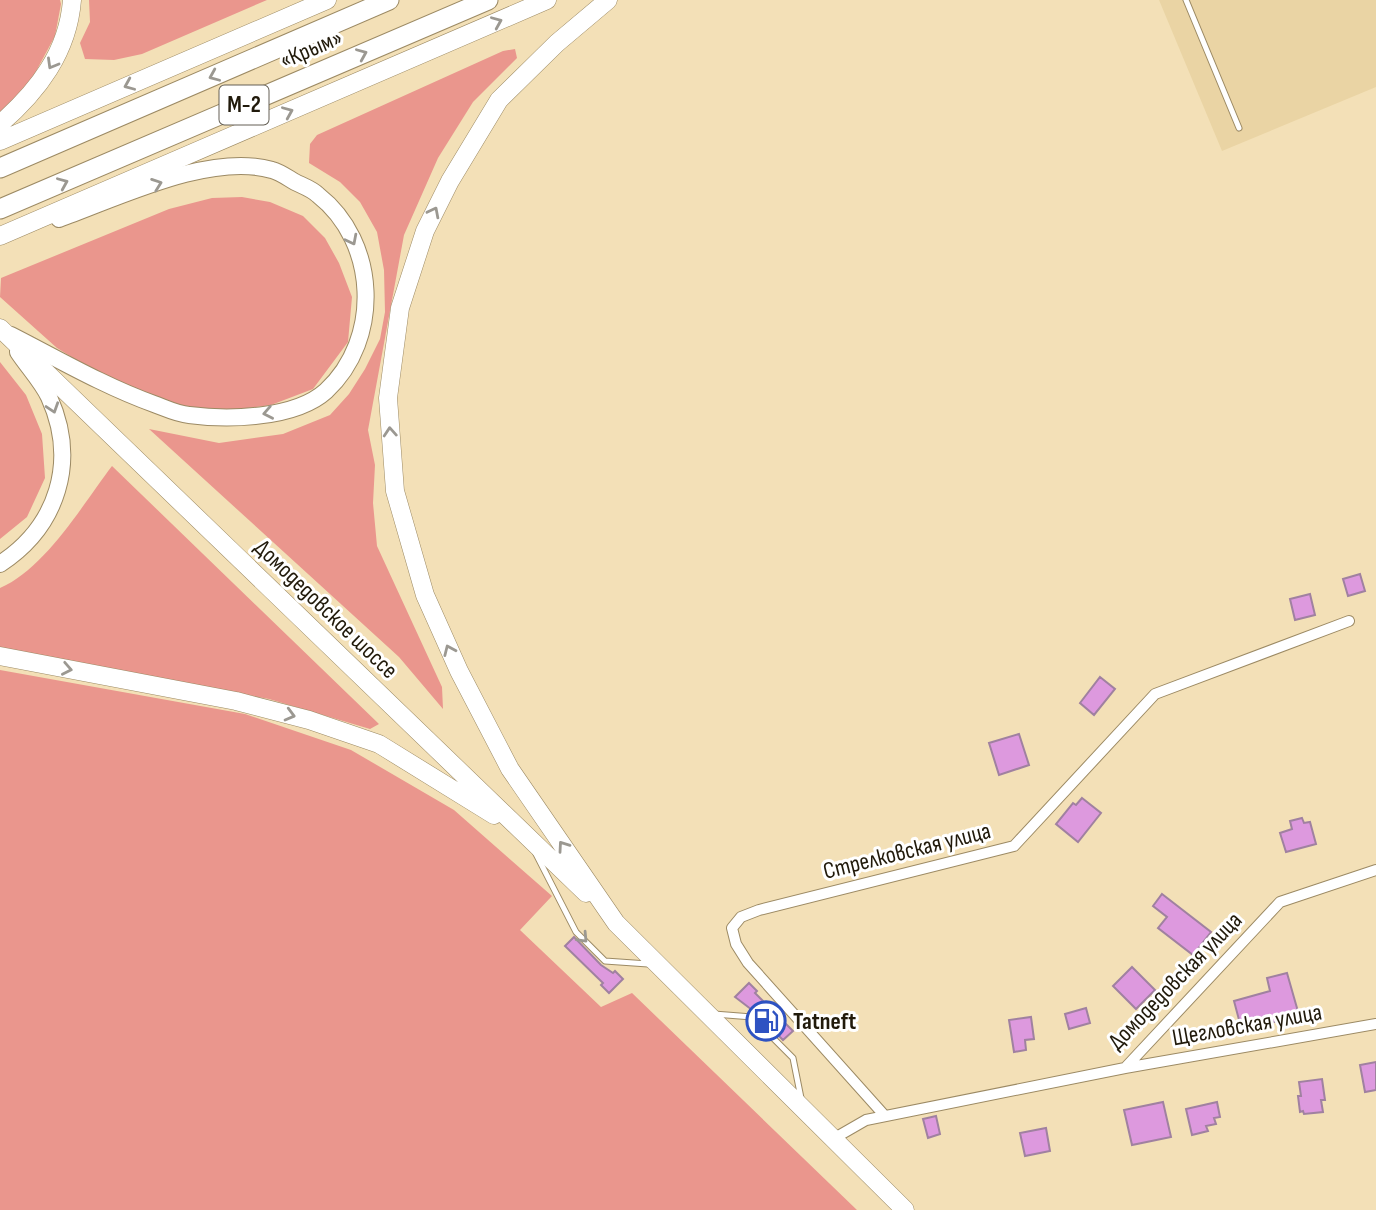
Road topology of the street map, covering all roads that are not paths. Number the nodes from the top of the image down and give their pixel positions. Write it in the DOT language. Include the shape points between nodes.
graph roads {
  1 [pos="72,0"];
  2 [pos="327,0"];
  3 [pos="389,0"];
  4 [pos="488,0"];
  5 [pos="547,0"];
  6 [pos="608,0"];
  7 [pos="1186,0"];
  8 [pos="0,124"];
  9 [pos="1239,128"];
  10 [pos="0,141"];
  11 [pos="0,168"];
  12 [pos="0,209"];
  13 [pos="0,237"];
  14 [pos="1,329"];
  15 [pos="0,564"];
  16 [pos="1349,621"];
  17 [pos="0,656"];
  18 [pos="527,835"];
  19 [pos="1376,870"];
  20 [pos="616,923"];
  21 [pos="658,964"];
  22 [pos="707,1013"];
  23 [pos="1376,1024"];
  24 [pos="1125,1068"];
  25 [pos="802,1108"];
  26 [pos="885,1116"];
  27 [pos="833,1139"];
  28 [pos="905,1210"];
  1 -- 8 [label="main road, one-way" via="70,23 54,63 32,94"];
  2 -- 10 [label="main road, one-way"];
  3 -- 11 [label="highway, «Крым» / М-2, one-way"];
  12 -- 4 [label="highway, «Крым» / М-2, one-way"];
  13 -- 5 [label="main road, one-way"];
  20 -- 6 [label="main road, one-way" via="510,769 431,607 395,491 388,398 400,308 425,231 450,181 499,100"];
  7 -- 9 [label="lane"];
  13 -- 14 [label="main road, one-way" via="171,178 226,165 272,170 318,194 343,221 362,259 366,290 358,345 345,369 325,392 268,415 186,415 128,395"];
  14 -- 15 [label="main road, one-way" via="49,396 62,436 62,473 53,505 31,538"];
  14 -- 18 [label="main road, Домодедовское шоссе"];
  16 -- 26 [label="street, Стрелковская улица" via="1155,694 1014,846 741,917 732,928 748,963"];
  17 -- 18 [label="main road, one-way" via="236,701 309,720 379,744"];
  18 -- 20 [label="main road, Домодедовское шоссе"];
  18 -- 21 [label="lane, one-way" via="576,932 605,961"];
  19 -- 24 [label="street, Домодедовская улица" via="1280,902"];
  20 -- 21 [label="main road"];
  21 -- 22 [label="main road"];
  22 -- 25 [label="main road"];
  22 -- 25 [label="lane" via="752,1017 785,1049 793,1058"];
  23 -- 24 [label="street, Щегловская улица"];
  24 -- 26 [label="street, Домодедовская улица"];
  25 -- 27 [label="main road"];
  26 -- 27 [label="street, Домодедовская улица" via="866,1120"];
  27 -- 28 [label="main road"];
}
